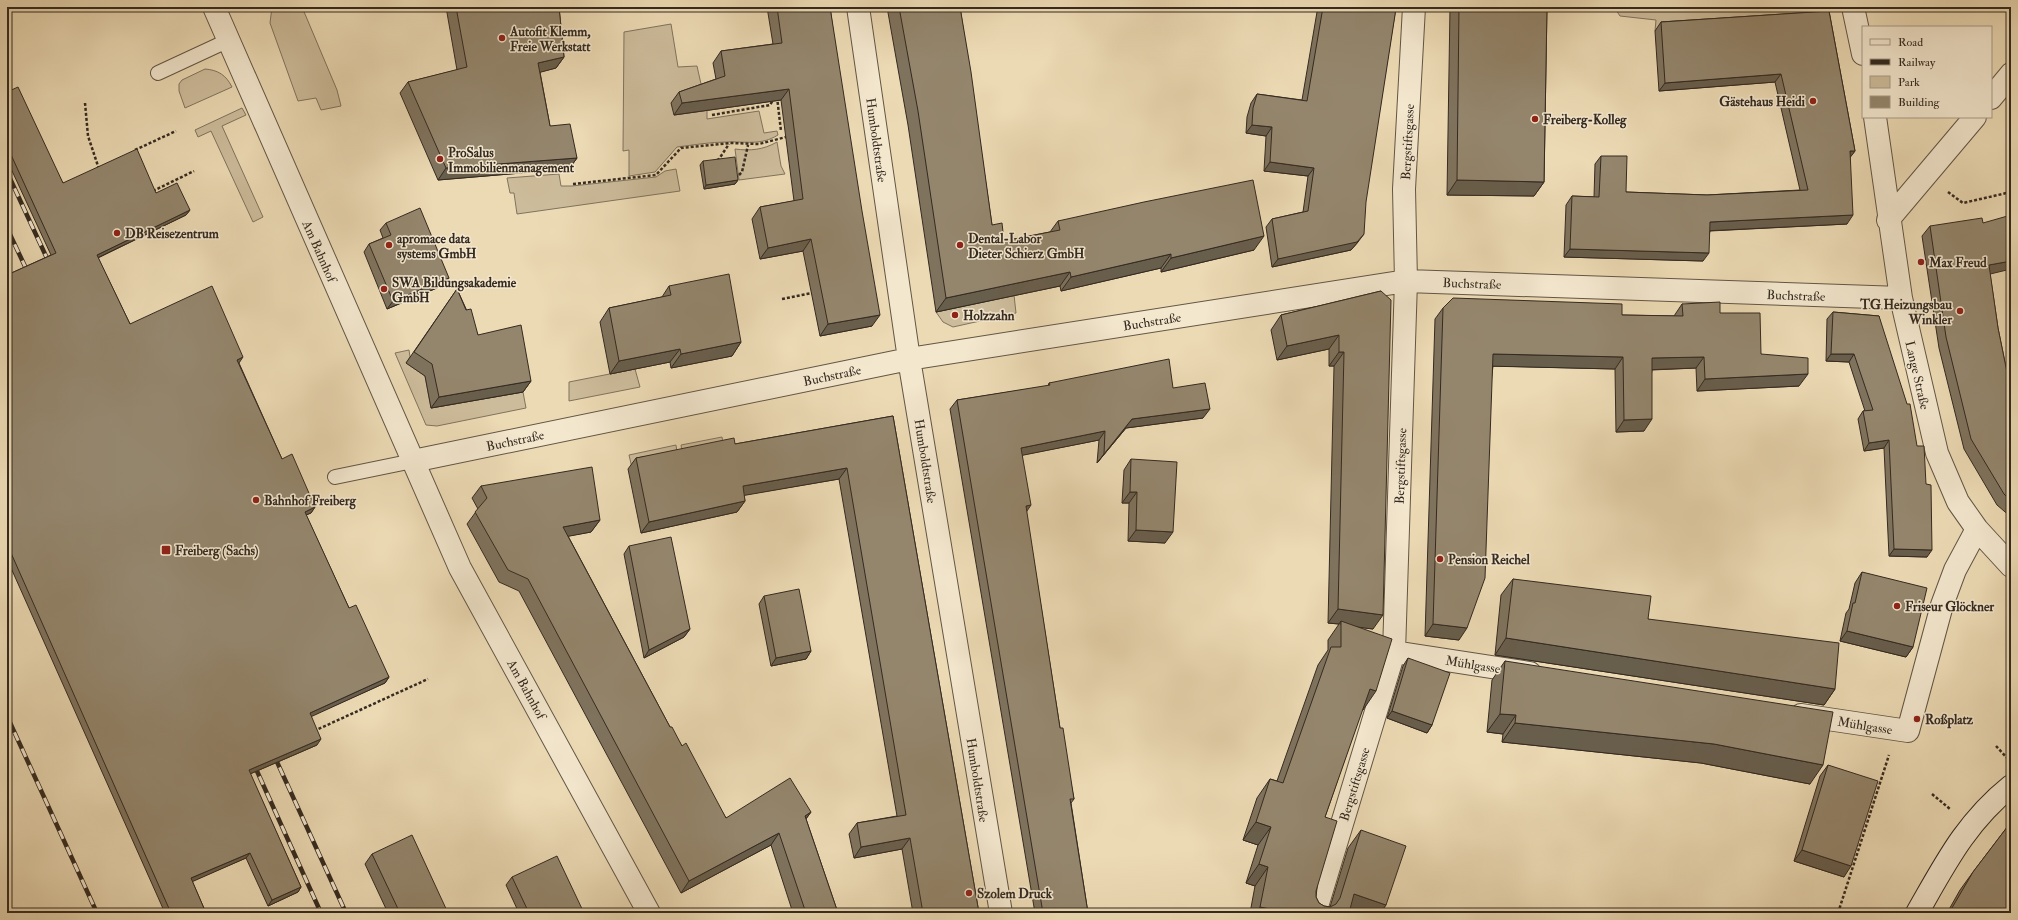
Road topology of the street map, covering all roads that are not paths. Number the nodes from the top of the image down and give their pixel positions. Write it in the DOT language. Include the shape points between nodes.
graph roads {
  1 [pos="214,7"];
  2 [pos="858,7"];
  3 [pos="1414,7"];
  4 [pos="1853,7"];
  5 [pos="227,41"];
  6 [pos="1862,49"];
  7 [pos="158,73"];
  8 [pos="2011,74"];
  9 [pos="1992,97"];
  10 [pos="1875,118"];
  11 [pos="1974,118"];
  12 [pos="1888,220"];
  13 [pos="1406,281"];
  14 [pos="1900,298"];
  15 [pos="909,359"];
  16 [pos="413,462"];
  17 [pos="336,476"];
  18 [pos="1977,529"];
  19 [pos="2011,566"];
  20 [pos="1394,652"];
  21 [pos="1552,676"];
  22 [pos="1781,712"];
  23 [pos="2011,786"];
  24 [pos="649,913"];
  25 [pos="1001,913"];
  26 [pos="1315,913"];
  27 [pos="1917,913"];
  1 -- 5 [label="street, Am Bahnhof"];
  2 -- 15 [label="street, Humboldtstraße"];
  3 -- 13 [label="street, Bergstiftsgasse" via="1404,189"];
  4 -- 6 [label="street"];
  5 -- 7 [label="lane"];
  5 -- 16 [label="street, Am Bahnhof"];
  8 -- 9 [label="street"];
  10 -- 12 [label="street, Lange Straße"];
  11 -- 12 [label="street"];
  12 -- 14 [label="street, Lange Straße"];
  13 -- 14 [label="street, Buchstraße"];
  13 -- 15 [label="street, Buchstraße"];
  13 -- 20 [label="street, Bergstiftsgasse"];
  14 -- 18 [label="street, Lange Straße" via="1937,453 1958,502"];
  15 -- 16 [label="street, Buchstraße"];
  15 -- 25 [label="street, Humboldtstraße"];
  16 -- 17 [label="lane"];
  16 -- 24 [label="street, Am Bahnhof" via="460,568"];
  18 -- 19 [label="street, Lange Straße"];
  18 -- 22 [label="street, Mühlgasse" via="1955,570 1942,605 1908,731"];
  20 -- 21 [label="street, Mühlgasse"];
  20 -- 26 [label="street, Bergstiftsgasse"];
  23 -- 27 [label="street" via="1970,825"];
}
